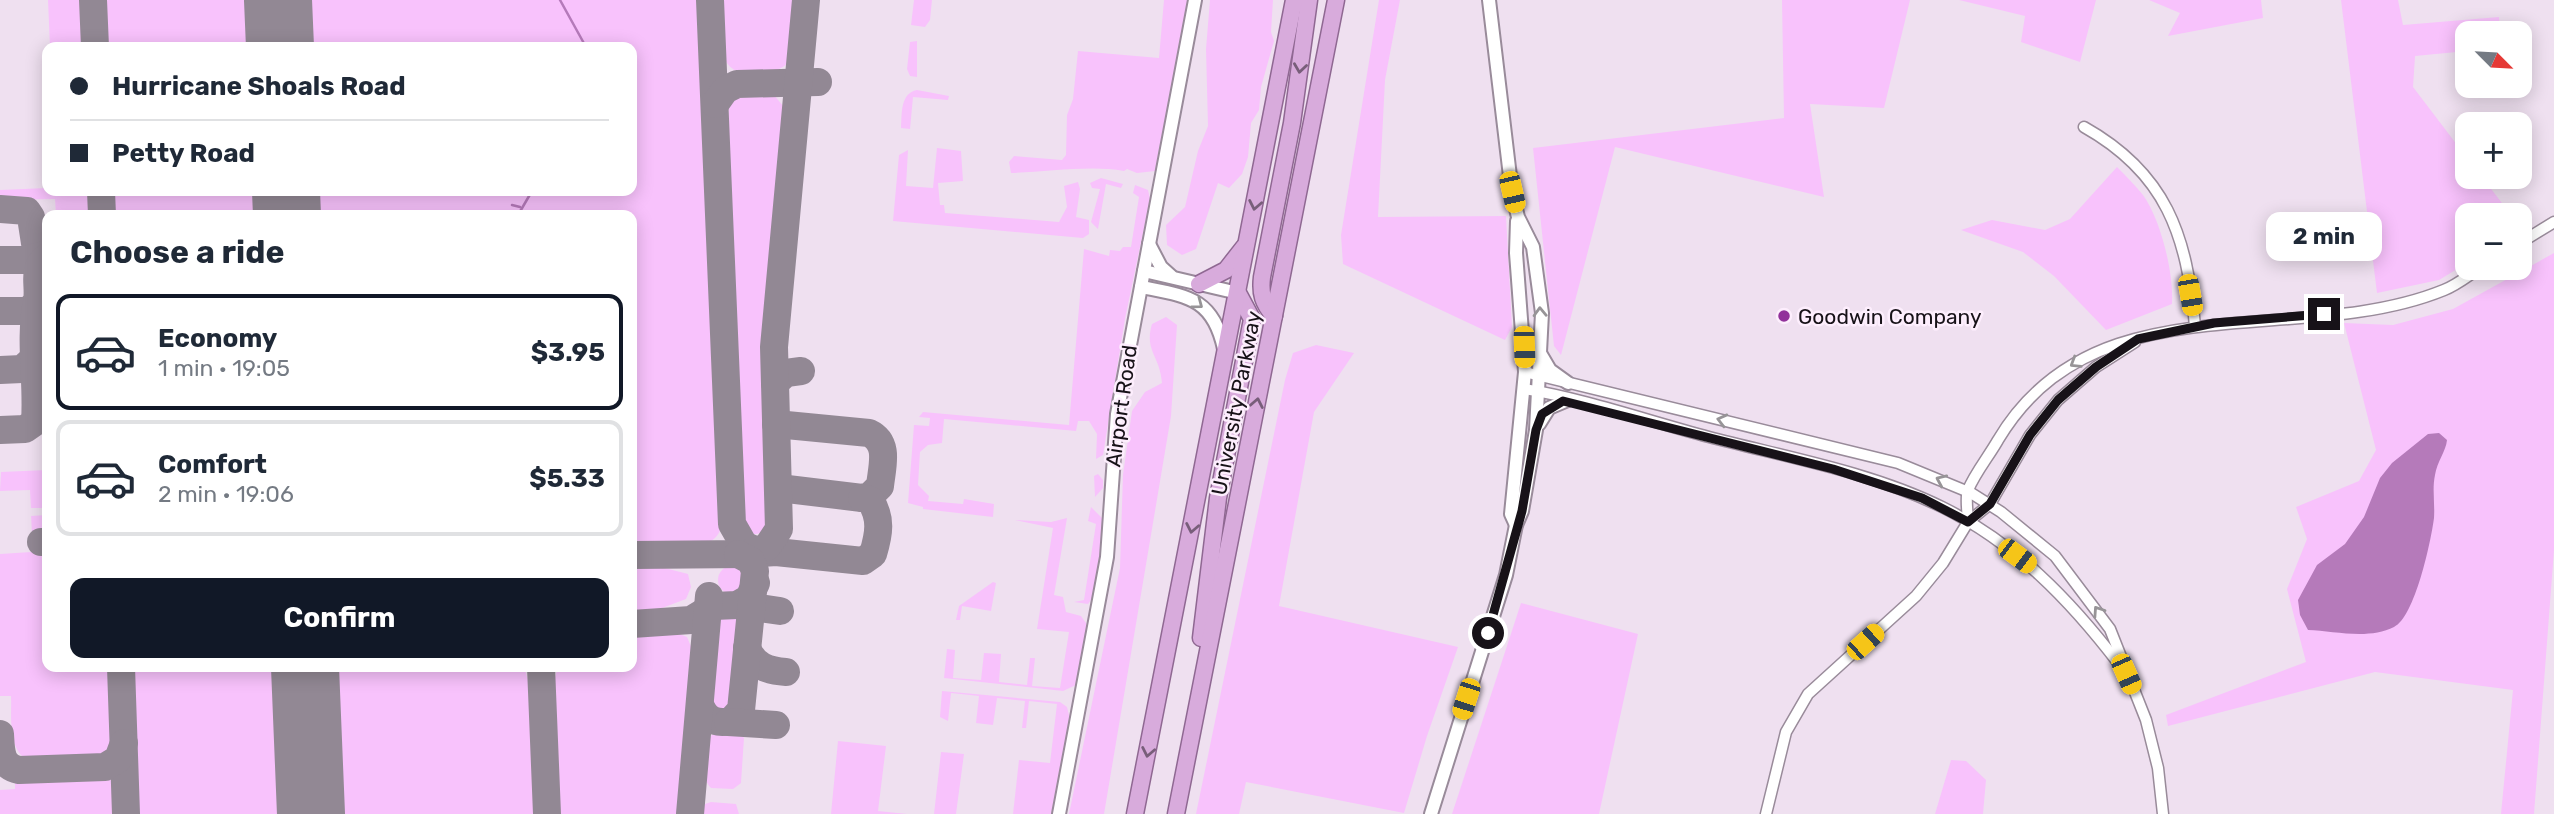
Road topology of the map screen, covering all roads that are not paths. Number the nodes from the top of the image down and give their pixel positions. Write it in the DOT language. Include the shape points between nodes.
graph roads {
  1 [pos="1195,0"];
  2 [pos="1294,0"];
  3 [pos="1309,0"];
  4 [pos="1336,0"];
  5 [pos="1489,0"];
  6 [pos="2084,127"];
  7 [pos="1518,217"];
  8 [pos="2554,222"];
  9 [pos="2532,236"];
  10 [pos="1247,242"];
  11 [pos="1149,244"];
  12 [pos="1144,271"];
  13 [pos="1174,278"];
  14 [pos="2461,280"];
  15 [pos="1199,284"];
  16 [pos="1141,287"];
  17 [pos="1238,293"];
  18 [pos="1274,316"];
  19 [pos="2195,326"];
  20 [pos="2138,339"];
  21 [pos="1539,351"];
  22 [pos="1226,355"];
  23 [pos="1531,373"];
  24 [pos="1567,383"];
  25 [pos="1531,390"];
  26 [pos="1569,400"];
  27 [pos="1536,430"];
  28 [pos="1967,492"];
  29 [pos="1990,504"];
  30 [pos="1968,522"];
  31 [pos="1516,525"];
  32 [pos="2126,673"];
  33 [pos="1197,710"];
  34 [pos="1059,814"];
  35 [pos="1135,814"];
  36 [pos="1176,814"];
  37 [pos="1431,814"];
  38 [pos="1766,814"];
  39 [pos="2163,814"];
  1 -- 11 [label="street, Airport Road"];
  2 -- 10 [label="highway, University Parkway, one-way"];
  3 -- 18 [label="highway, one-way" via="1292,123 1262,277 1261,293"];
  4 -- 18 [label="highway, University Parkway"];
  5 -- 7 [label="street"];
  6 -- 19 [label="street" via="2111,142 2155,186 2172,218 2183,255"];
  21 -- 7 [label="street, one-way" via="1542,313 1533,247"];
  7 -- 23 [label="street" via="1516,253"];
  8 -- 9 [label="street"];
  10 -- 15 [label="highway" via="1226,270"];
  10 -- 17 [label="highway, University Parkway"];
  11 -- 12 [label="street, Airport Road"];
  11 -- 13 [label="street" via="1161,267"];
  12 -- 13 [label="street"];
  12 -- 16 [label="street, Airport Road"];
  13 -- 15 [label="street"];
  14 -- 19 [label="street" via="2389,306"];
  15 -- 17 [label="street"];
  16 -- 22 [label="street, one-way" via="1197,300 1219,328"];
  16 -- 34 [label="street, Airport Road" via="1117,414 1104,580"];
  17 -- 22 [label="highway, University Parkway"];
  17 -- 33 [label="highway" via="1252,319 1219,498 1198,665"];
  33 -- 18 [label="highway, University Parkway, one-way"];
  19 -- 20 [label="street"];
  20 -- 28 [label="street, one-way" via="2099,349 2036,393 2002,433"];
  20 -- 29 [label="street" via="2058,400 2030,435"];
  21 -- 23 [label="street"];
  21 -- 24 [label="street" via="1550,370"];
  22 -- 35 [label="highway, University Parkway, one-way"];
  23 -- 24 [label="street"];
  23 -- 25 [label="street"];
  28 -- 24 [label="street, one-way" via="1898,463"];
  25 -- 26 [label="street"];
  25 -- 27 [label="street"];
  25 -- 31 [label="street" via="1511,514"];
  26 -- 27 [label="street" via="1542,414"];
  26 -- 30 [label="street" via="1833,469 1922,498"];
  27 -- 31 [label="street"];
  28 -- 29 [label="street"];
  28 -- 30 [label="street"];
  29 -- 30 [label="street"];
  32 -- 29 [label="street, one-way" via="2110,629 2055,556"];
  30 -- 32 [label="street" via="2033,568 2076,611"];
  30 -- 38 [label="street" via="1916,596 1808,694 1786,732"];
  31 -- 37 [label="street" via="1506,575"];
  32 -- 39 [label="street" via="2146,720"];
  33 -- 36 [label="highway, University Parkway"];
}
